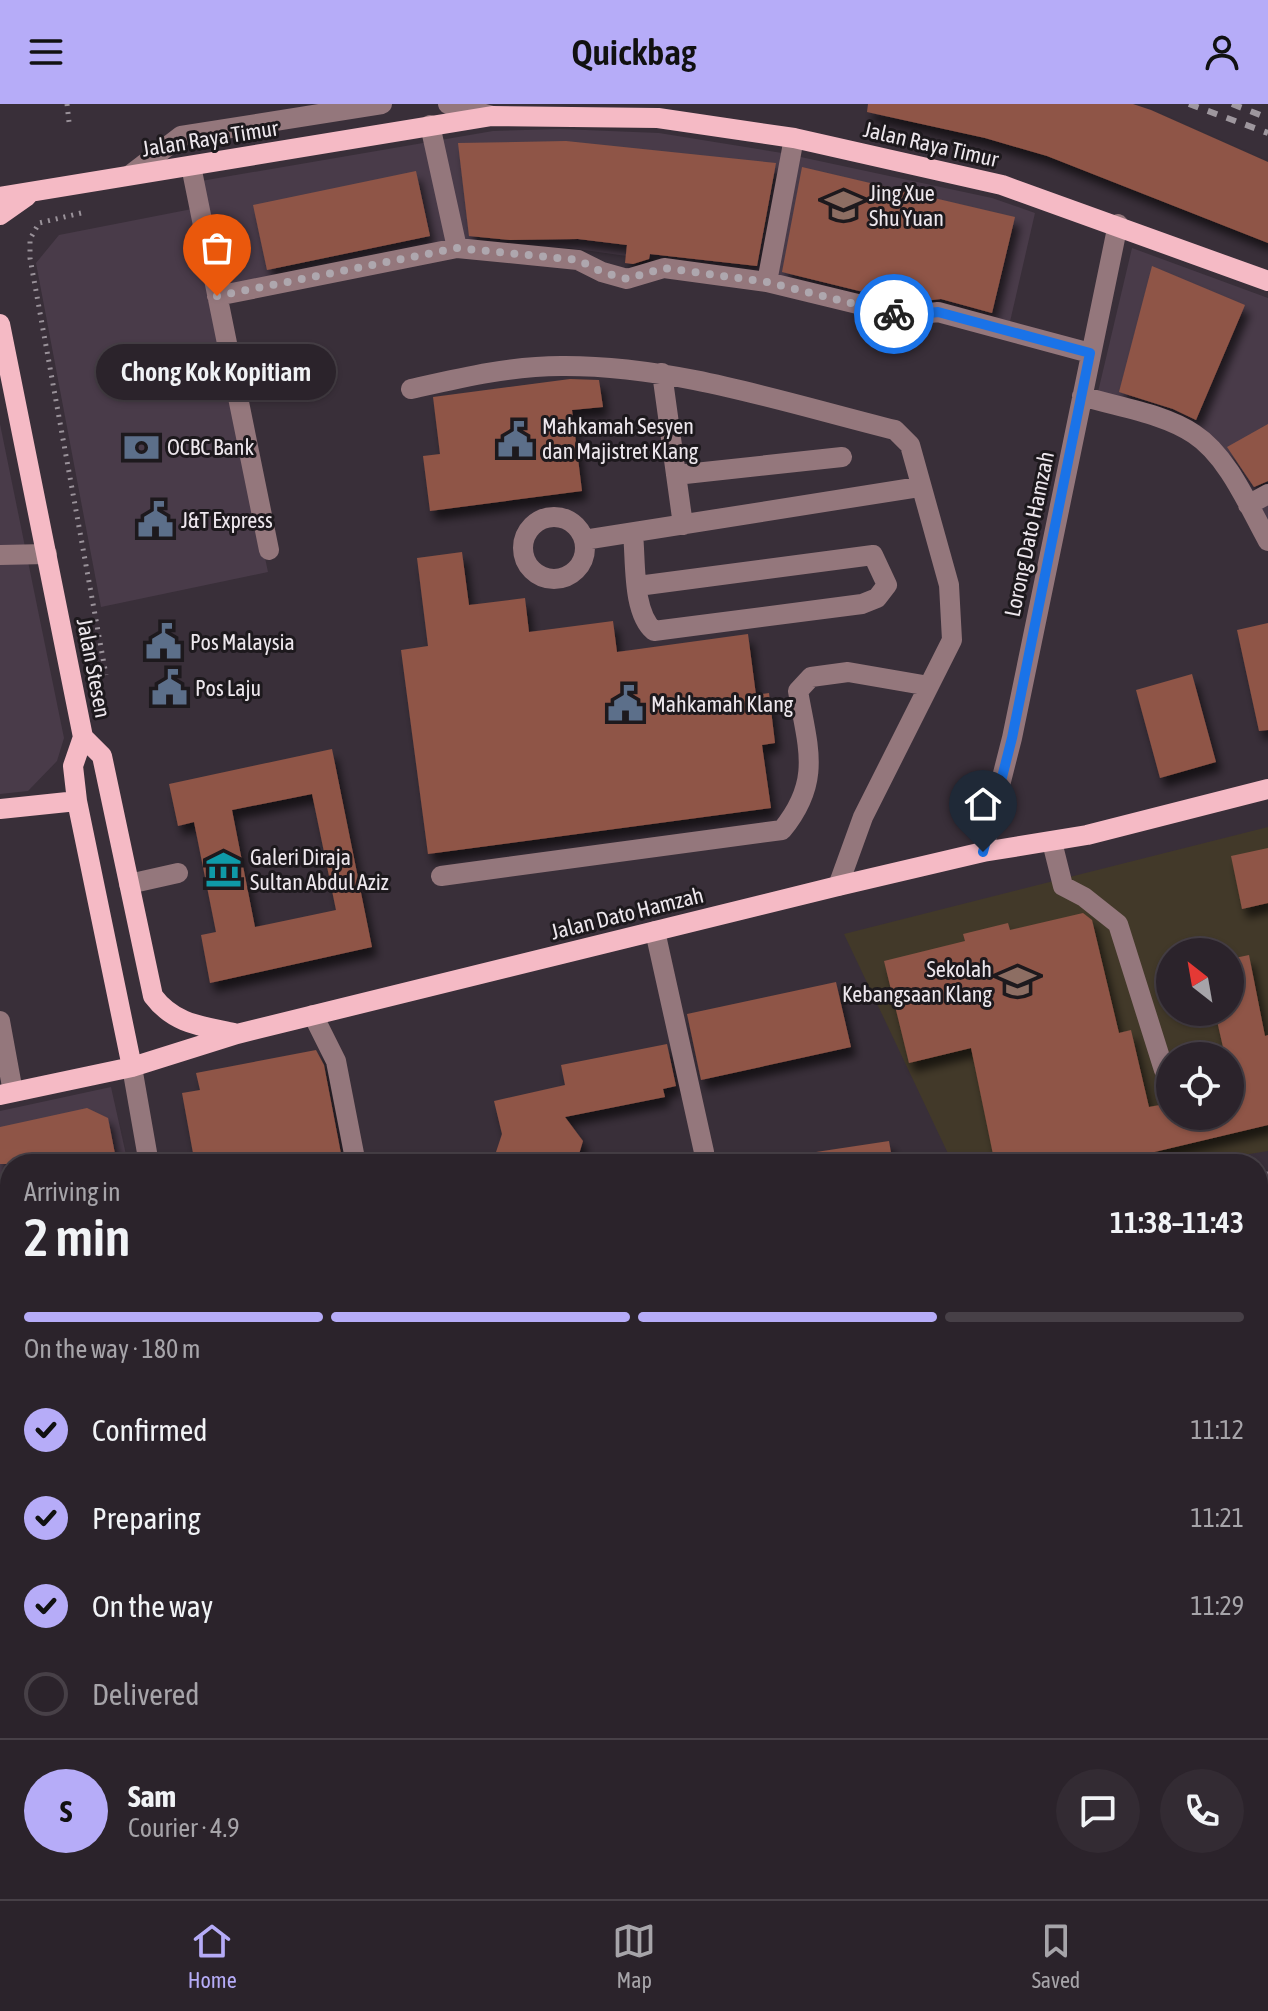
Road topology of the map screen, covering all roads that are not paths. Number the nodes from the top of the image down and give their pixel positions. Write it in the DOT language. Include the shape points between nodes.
graph roads {
  1 [pos="382,104"];
  2 [pos="448,104"];
  3 [pos="492,116"];
  4 [pos="430,125"];
  5 [pos="794,138"];
  6 [pos="191,166"];
  7 [pos="130,175"];
  8 [pos="37,190"];
  9 [pos="0,197"];
  10 [pos="0,215"];
  11 [pos="1118,224"];
  12 [pos="457,248"];
  13 [pos="1268,281"];
  14 [pos="767,282"];
  15 [pos="217,296"];
  16 [pos="0,324"];
  17 [pos="1090,353"];
  18 [pos="4,363"];
  19 [pos="662,373"];
  20 [pos="411,389"];
  21 [pos="1082,396"];
  22 [pos="842,457"];
  23 [pos="676,475"];
  24 [pos="919,487"];
  25 [pos="1268,494"];
  26 [pos="1248,505"];
  27 [pos="683,525"];
  28 [pos="633,534"];
  29 [pos="584,540"];
  30 [pos="1268,541"];
  31 [pos="269,550"];
  32 [pos="47,554"];
  33 [pos="0,555"];
  34 [pos="638,586"];
  35 [pos="929,686"];
  36 [pos="83,737"];
  37 [pos="1268,789"];
  38 [pos="77,801"];
  39 [pos="0,809"];
  40 [pos="1052,842"];
  41 [pos="983,852"];
  42 [pos="178,873"];
  43 [pos="441,876"];
  44 [pos="129,884"];
  45 [pos="838,886"];
  46 [pos="655,931"];
  47 [pos="313,1015"];
  48 [pos="0,1021"];
  49 [pos="237,1034"];
  50 [pos="1156,1045"];
  51 [pos="132,1067"];
  52 [pos="6,1094"];
  53 [pos="704,1152"];
  54 [pos="147,1154"];
  55 [pos="354,1154"];
  1 -- 7 [label="street" via="181,136"];
  2 -- 3 [label="street"];
  3 -- 4 [label="main road, Jalan Raya Timur"];
  3 -- 5 [label="main road, Jalan Raya Timur" via="658,118"];
  4 -- 6 [label="main road, Jalan Raya Timur"];
  4 -- 12 [label="street"];
  5 -- 11 [label="main road, Jalan Raya Timur" via="1002,185"];
  5 -- 14 [label="street"];
  6 -- 7 [label="main road, Jalan Raya Timur"];
  6 -- 15 [label="street"];
  7 -- 8 [label="main road, Jalan Raya Timur"];
  8 -- 9 [label="main road, Jalan Raya Timur"];
  8 -- 10 [label="main road"];
  11 -- 13 [label="main road, Jalan Raya Timur"];
  11 -- 17 [label="street, Lorong Dato Hamzah"];
  12 -- 14 [label="street" via="578,260 627,279 664,268"];
  12 -- 15 [label="street"];
  14 -- 17 [label="street" via="907,316 938,312"];
  15 -- 31 [label="street"];
  16 -- 18 [label="main road, Jalan Stesen"];
  17 -- 21 [label="street, Lorong Dato Hamzah"];
  18 -- 32 [label="main road, Jalan Stesen"];
  19 -- 20 [label="street" via="561,366 498,370"];
  19 -- 23 [label="street"];
  19 -- 24 [label="street" via="895,430 910,445"];
  21 -- 26 [label="street" via="1195,434 1214,452"];
  21 -- 41 [label="street, Lorong Dato Hamzah" via="1012,738"];
  22 -- 23 [label="street"];
  23 -- 27 [label="street"];
  24 -- 27 [label="street"];
  24 -- 35 [label="street" via="950,599 952,640"];
  25 -- 26 [label="street"];
  26 -- 30 [label="street"];
  27 -- 28 [label="street"];
  28 -- 29 [label="street"];
  28 -- 34 [label="street"];
  32 -- 33 [label="street"];
  32 -- 36 [label="main road, Jalan Stesen"];
  34 -- 34 [label="street" via="873,555 887,585 877,598 862,604 654,631 644,623"];
  35 -- 43 [label="street" via="848,672 811,677 798,691 809,786 782,830"];
  35 -- 45 [label="street" via="863,817"];
  36 -- 38 [label="main road, Jalan Stesen" via="73,766"];
  36 -- 44 [label="main road" via="102,756"];
  37 -- 40 [label="main road, Jalan Dato Hamzah"];
  38 -- 39 [label="main road"];
  38 -- 51 [label="main road, Jalan Stesen"];
  40 -- 41 [label="main road, Jalan Dato Hamzah"];
  40 -- 50 [label="street" via="1063,886 1118,924"];
  41 -- 45 [label="main road, Jalan Dato Hamzah"];
  42 -- 44 [label="street"];
  44 -- 49 [label="main road" via="153,996 164,1011 186,1023"];
  45 -- 46 [label="main road, Jalan Dato Hamzah"];
  46 -- 47 [label="main road, Jalan Dato Hamzah"];
  46 -- 53 [label="street"];
  47 -- 49 [label="main road, Jalan Dato Hamzah"];
  47 -- 55 [label="street" via="336,1061"];
  48 -- 52 [label="street"];
  49 -- 51 [label="main road, Jalan Dato Hamzah"];
  51 -- 52 [label="main road, Jalan Dato Hamzah"];
  51 -- 54 [label="street"];
}
